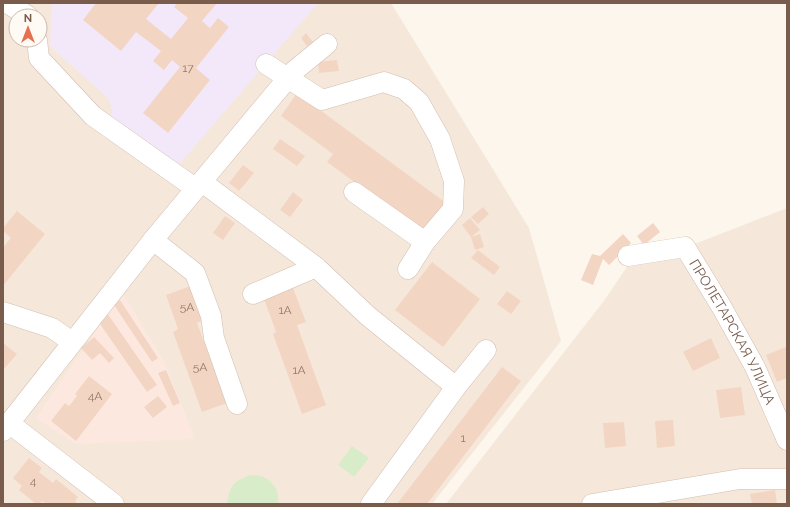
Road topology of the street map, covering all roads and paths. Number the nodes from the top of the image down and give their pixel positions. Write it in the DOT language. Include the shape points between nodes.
graph roads {
  1 [pos="327,44"];
  2 [pos="38,48"];
  3 [pos="266,64"];
  4 [pos="287,79"];
  5 [pos="199,185"];
  6 [pos="354,192"];
  7 [pos="154,240"];
  8 [pos="425,242"];
  9 [pos="628,256"];
  10 [pos="316,267"];
  11 [pos="408,269"];
  12 [pos="253,294"];
  13 [pos="3,312"];
  14 [pos="72,342"];
  15 [pos="486,350"];
  16 [pos="456,387"];
  17 [pos="237,404"];
  18 [pos="6,427"];
  19 [pos="787,440"];
  20 [pos="787,479"];
  21 [pos="114,504"];
  22 [pos="372,504"];
  23 [pos="592,504"];
  1 -- 4 [label="street"];
  2 -- 5 [label="street" via="39,58 93,116"];
  3 -- 4 [label="street"];
  4 -- 5 [label="street"];
  4 -- 8 [label="street" via="322,100 384,82 404,89 420,102 440,139 454,181 453,209"];
  5 -- 7 [label="street"];
  5 -- 10 [label="street"];
  6 -- 8 [label="street"];
  7 -- 14 [label="street"];
  7 -- 17 [label="street" via="195,273 211,316 214,338"];
  8 -- 11 [label="street"];
  9 -- 19 [label="street, ПРОЛЕТАРСКАЯ УЛИЦА" via="685,247 722,306 755,367"];
  10 -- 12 [label="street"];
  10 -- 16 [label="street" via="368,316"];
  13 -- 14 [label="street" via="52,328"];
  14 -- 18 [label="street"];
  15 -- 16 [label="street"];
  16 -- 22 [label="street"];
  18 -- 21 [label="street"];
  20 -- 23 [label="street" via="740,479"];
}
